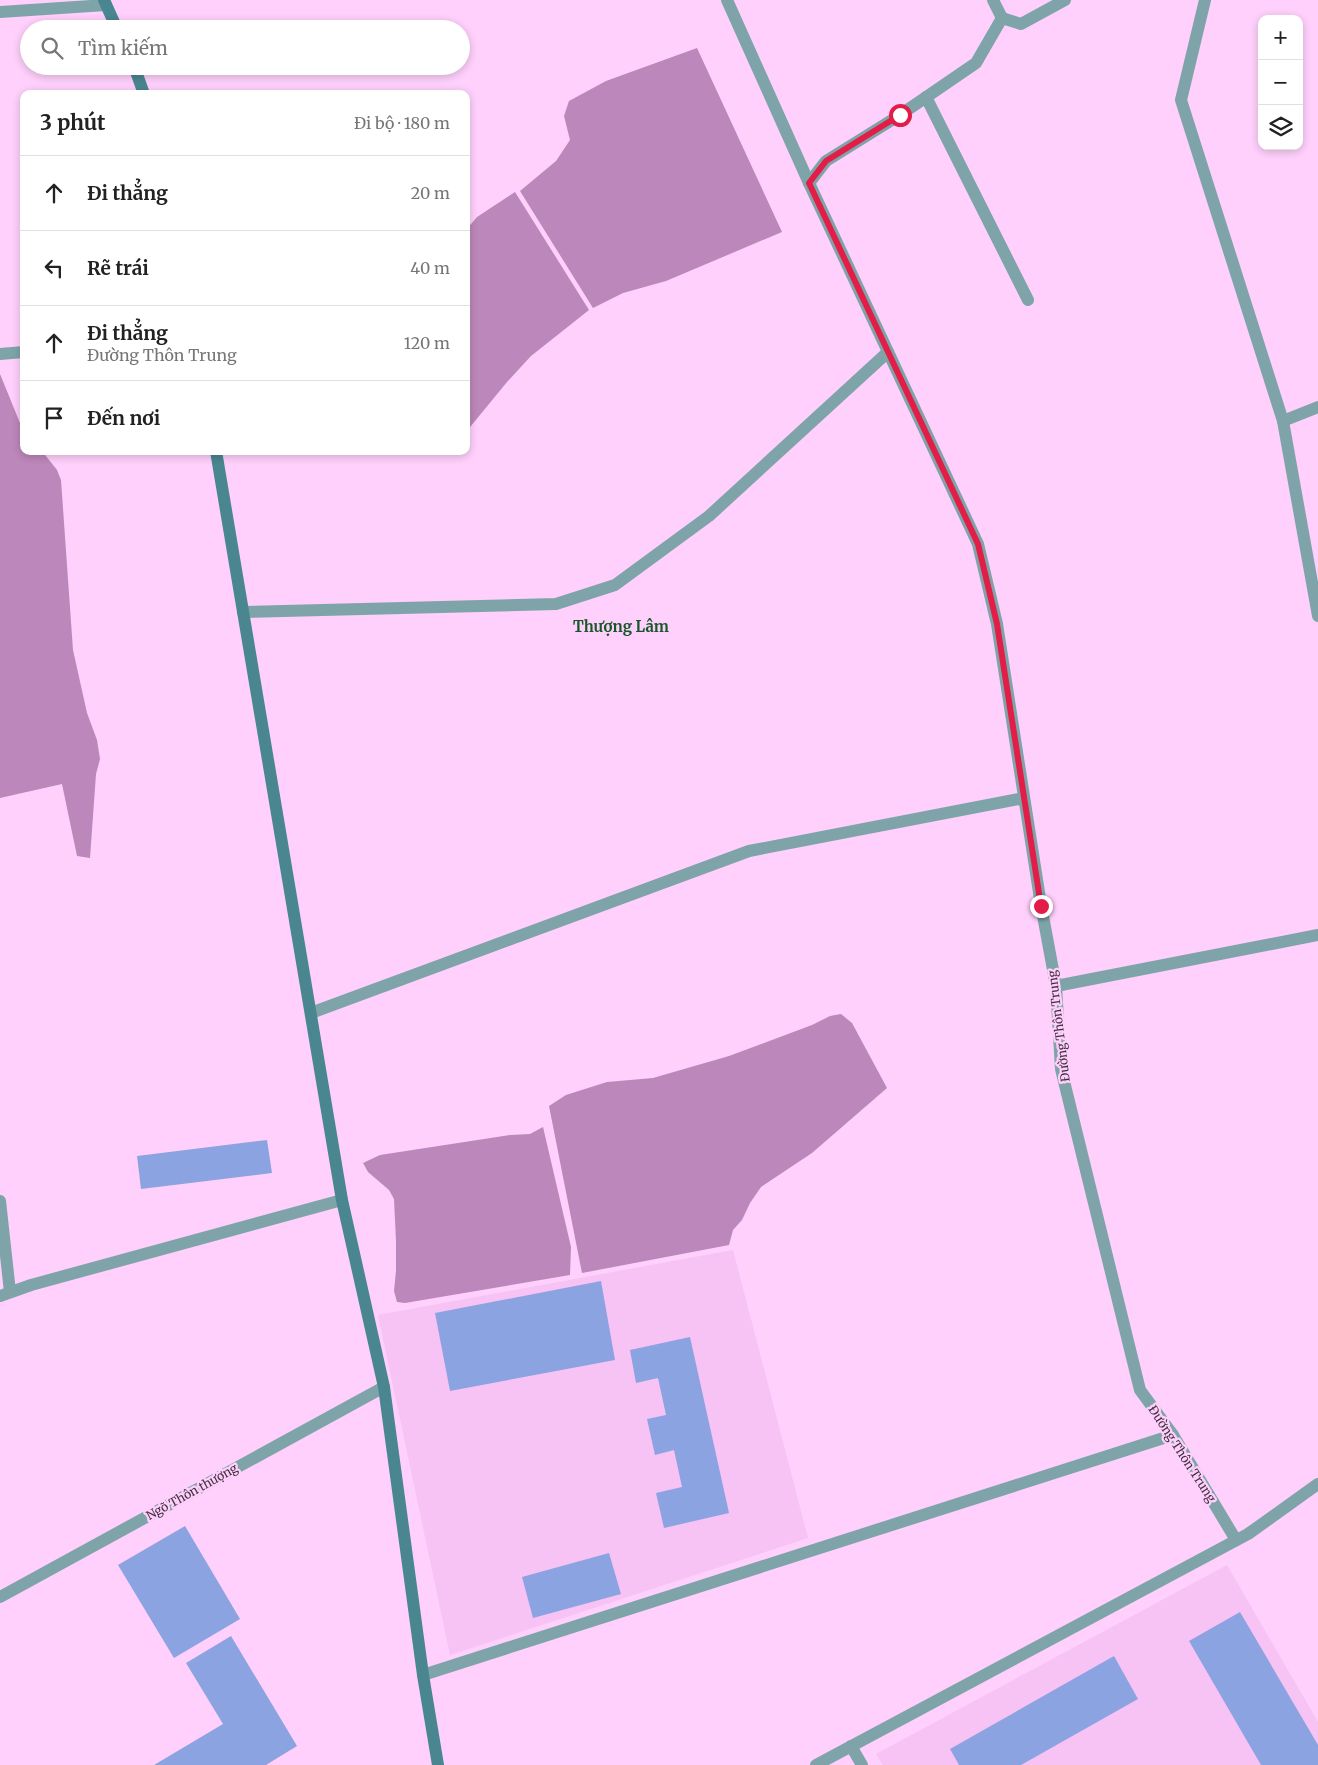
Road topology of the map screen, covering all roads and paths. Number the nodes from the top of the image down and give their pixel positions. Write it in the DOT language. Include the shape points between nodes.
graph roads {
  1 [pos="727,0"];
  2 [pos="993,0"];
  3 [pos="1065,0"];
  4 [pos="1205,0"];
  5 [pos="105,3"];
  6 [pos="0,12"];
  7 [pos="1002,18"];
  8 [pos="113,20"];
  9 [pos="137,75"];
  10 [pos="143,90"];
  11 [pos="926,97"];
  12 [pos="809,183"];
  13 [pos="1028,300"];
  14 [pos="20,352"];
  15 [pos="888,352"];
  16 [pos="0,354"];
  17 [pos="1318,407"];
  18 [pos="1283,421"];
  19 [pos="217,455"];
  20 [pos="243,612"];
  21 [pos="1318,616"];
  22 [pos="1024,798"];
  23 [pos="1318,935"];
  24 [pos="1056,986"];
  25 [pos="311,1013"];
  26 [pos="342,1200"];
  27 [pos="0,1201"];
  28 [pos="5,1294"];
  29 [pos="384,1387"];
  30 [pos="1173,1435"];
  31 [pos="1318,1484"];
  32 [pos="1236,1540"];
  33 [pos="0,1597"];
  34 [pos="423,1675"];
  35 [pos="851,1746"];
  36 [pos="438,1765"];
  37 [pos="816,1765"];
  38 [pos="862,1765"];
  1 -- 12 [label="street, Đường Thôn Trung"];
  2 -- 7 [label="street"];
  3 -- 7 [label="street" via="1021,24"];
  4 -- 18 [label="street" via="1180,100"];
  5 -- 6 [label="street"];
  5 -- 8 [label="street"];
  7 -- 11 [label="street" via="976,63"];
  9 -- 10 [label="street"];
  11 -- 12 [label="street" via="826,161"];
  11 -- 13 [label="street"];
  12 -- 15 [label="street, Đường Thôn Trung"];
  14 -- 16 [label="street"];
  15 -- 20 [label="street" via="709,516 615,585 556,604"];
  15 -- 22 [label="street, Đường Thôn Trung" via="978,544 997,624"];
  17 -- 18 [label="street"];
  18 -- 21 [label="street"];
  19 -- 20 [label="street"];
  20 -- 25 [label="street"];
  22 -- 24 [label="street, Đường Thôn Trung"];
  22 -- 25 [label="street" via="749,851"];
  23 -- 24 [label="street"];
  24 -- 30 [label="street, Đường Thôn Trung" via="1061,1069 1140,1390"];
  25 -- 26 [label="street"];
  26 -- 28 [label="street"];
  26 -- 29 [label="street"];
  27 -- 28 [label="street"];
  29 -- 33 [label="street, Ngõ Thôn thượng"];
  29 -- 34 [label="street"];
  30 -- 32 [label="street, Đường Thôn Trung"];
  30 -- 34 [label="street"];
  31 -- 32 [label="street"];
  32 -- 35 [label="street"];
  34 -- 36 [label="street"];
  35 -- 37 [label="street"];
  35 -- 38 [label="street"];
}
